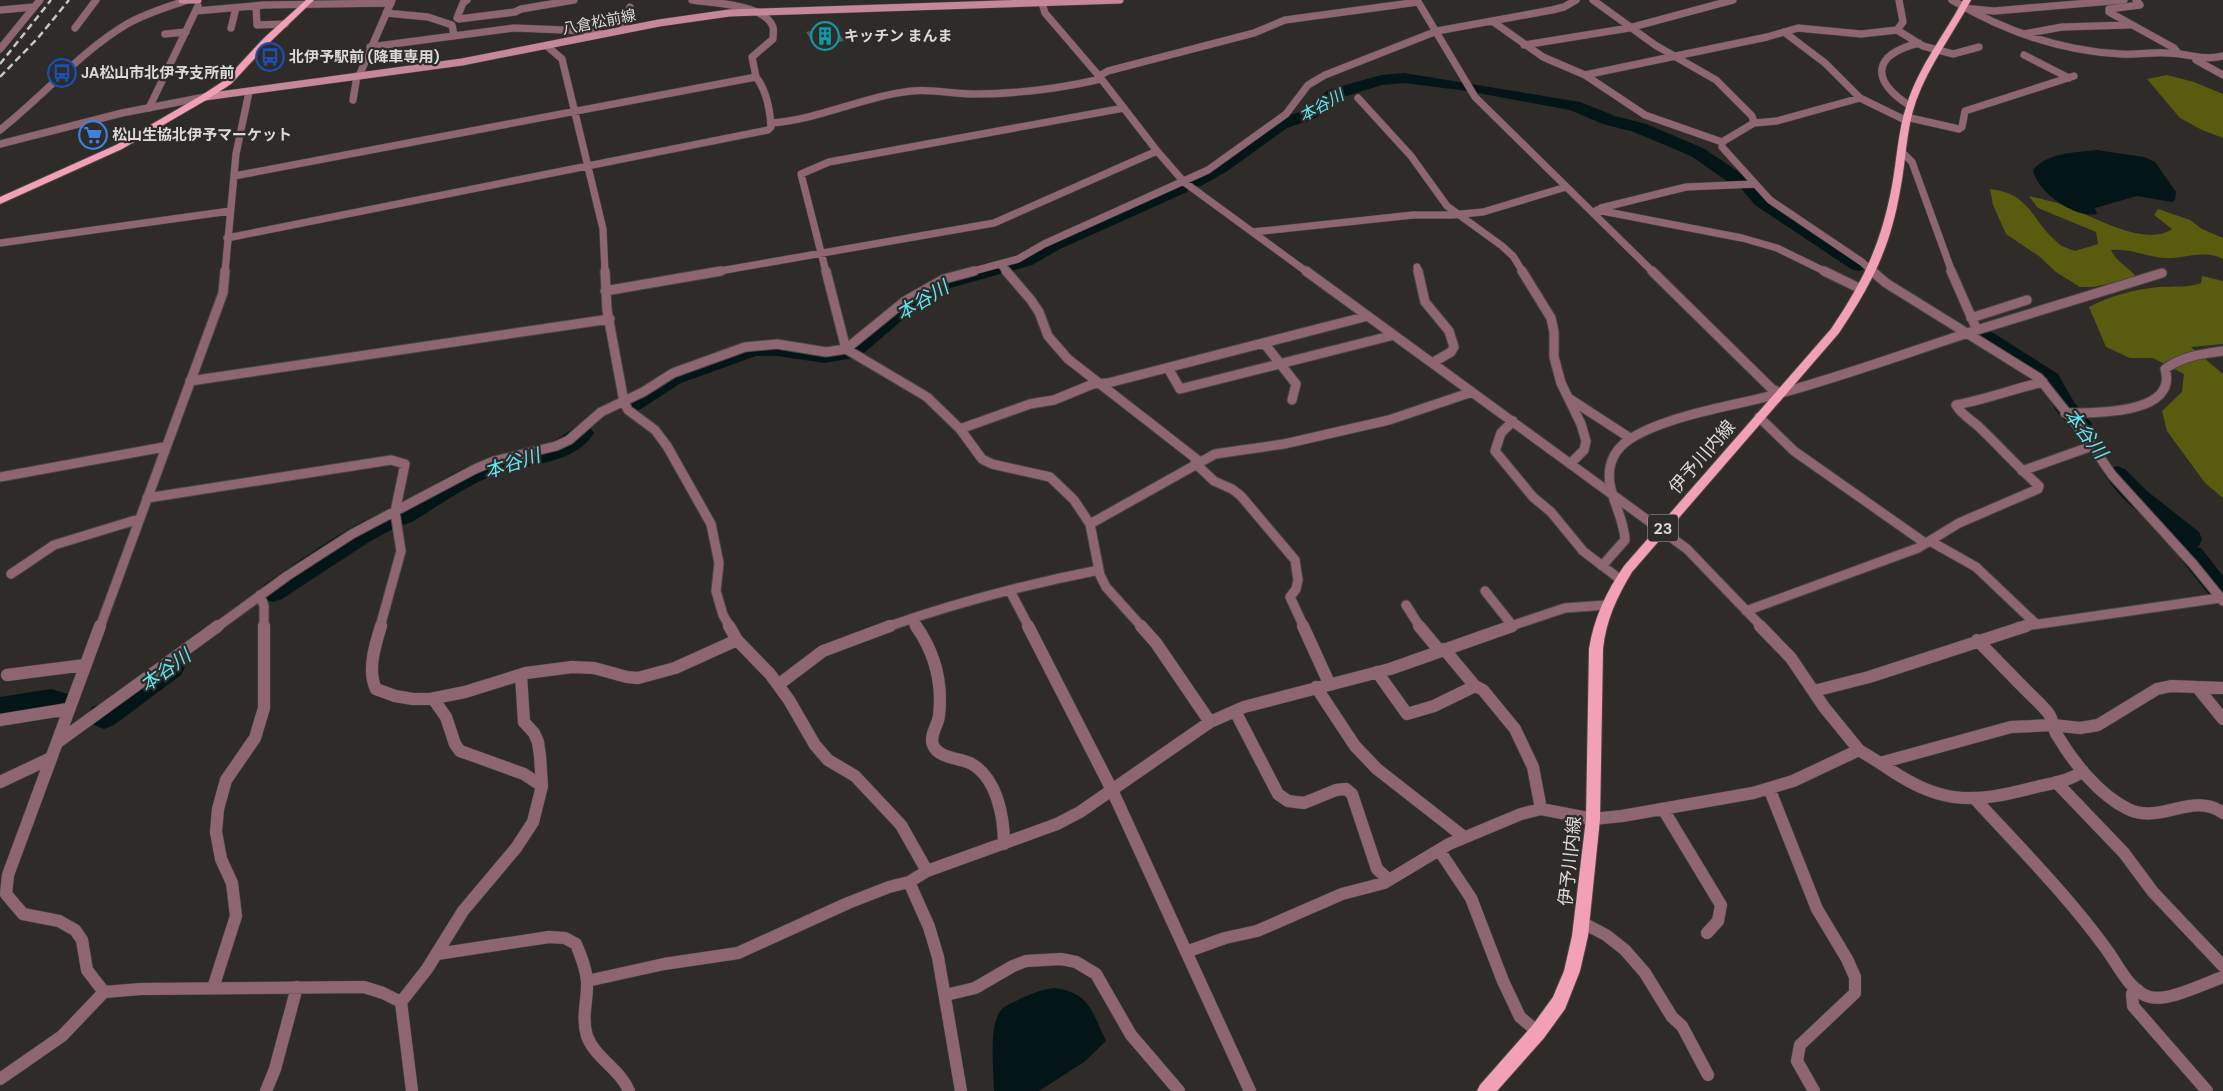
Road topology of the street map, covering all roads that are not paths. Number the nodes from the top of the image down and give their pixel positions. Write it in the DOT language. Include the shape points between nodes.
graph roads {
  1 [pos="40,0"];
  2 [pos="96,0"];
  3 [pos="182,0"];
  4 [pos="188,0"];
  5 [pos="199,0"];
  6 [pos="467,0"];
  7 [pos="574,0"];
  8 [pos="692,0"];
  9 [pos="754,0"];
  10 [pos="1120,0"];
  11 [pos="1428,0"];
  12 [pos="1576,0"];
  13 [pos="1593,0"];
  14 [pos="1733,0"];
  15 [pos="1899,0"];
  16 [pos="1952,0"];
  17 [pos="2080,0"];
  18 [pos="2124,0"];
  19 [pos="2136,0"];
  20 [pos="392,1"];
  21 [pos="1417,1"];
  22 [pos="983,2"];
  23 [pos="2100,2"];
  24 [pos="307,3"];
  25 [pos="261,4"];
  26 [pos="1042,4"];
  27 [pos="1965,4"];
  28 [pos="34,7"];
  29 [pos="630,7"];
  30 [pos="236,8"];
  31 [pos="0,10"];
  32 [pos="196,11"];
  33 [pos="754,11"];
  34 [pos="386,13"];
  35 [pos="459,19"];
  36 [pos="1492,21"];
  37 [pos="285,24"];
  38 [pos="452,24"];
  39 [pos="2132,25"];
  40 [pos="75,28"];
  41 [pos="231,28"];
  42 [pos="1629,28"];
  43 [pos="622,30"];
  44 [pos="1897,30"];
  45 [pos="1437,31"];
  46 [pos="186,32"];
  47 [pos="1784,32"];
  48 [pos="164,34"];
  49 [pos="601,34"];
  50 [pos="454,35"];
  51 [pos="2023,35"];
  52 [pos="1919,43"];
  53 [pos="1524,45"];
  54 [pos="547,46"];
  55 [pos="370,47"];
  56 [pos="1979,47"];
  57 [pos="0,49"];
  58 [pos="1938,50"];
  59 [pos="2179,54"];
  60 [pos="2024,55"];
  61 [pos="1675,56"];
  62 [pos="2223,56"];
  63 [pos="2193,58"];
  64 [pos="1585,75"];
  65 [pos="2223,75"];
  66 [pos="358,76"];
  67 [pos="756,76"];
  68 [pos="1100,77"];
  69 [pos="249,92"];
  70 [pos="206,97"];
  71 [pos="1358,98"];
  72 [pos="1860,98"];
  73 [pos="353,100"];
  74 [pos="148,108"];
  75 [pos="1124,108"];
  76 [pos="575,111"];
  77 [pos="1907,115"];
  78 [pos="771,123"];
  79 [pos="1754,123"];
  80 [pos="0,130"];
  81 [pos="1722,142"];
  82 [pos="0,144"];
  83 [pos="1157,151"];
  84 [pos="1902,152"];
  85 [pos="587,166"];
  86 [pos="234,176"];
  87 [pos="1184,182"];
  88 [pos="1755,184"];
  89 [pos="1566,187"];
  90 [pos="0,201"];
  91 [pos="1594,210"];
  92 [pos="230,211"];
  93 [pos="1460,215"];
  94 [pos="1253,232"];
  95 [pos="228,238"];
  96 [pos="0,243"];
  97 [pos="820,253"];
  98 [pos="1001,265"];
  99 [pos="1417,267"];
  100 [pos="1871,270"];
  101 [pos="2162,273"];
  102 [pos="1861,289"];
  103 [pos="605,291"];
  104 [pos="2027,300"];
  105 [pos="1368,316"];
  106 [pos="1971,318"];
  107 [pos="610,319"];
  108 [pos="1973,332"];
  109 [pos="1394,335"];
  110 [pos="1264,343"];
  111 [pos="846,349"];
  112 [pos="2223,351"];
  113 [pos="1281,363"];
  114 [pos="1432,363"];
  115 [pos="1168,368"];
  116 [pos="190,381"];
  117 [pos="2043,382"];
  118 [pos="1101,384"];
  119 [pos="1472,392"];
  120 [pos="1781,393"];
  121 [pos="1569,398"];
  122 [pos="1292,400"];
  123 [pos="624,402"];
  124 [pos="2065,413"];
  125 [pos="1759,418"];
  126 [pos="1513,421"];
  127 [pos="960,429"];
  128 [pos="1630,438"];
  129 [pos="2092,446"];
  130 [pos="164,447"];
  131 [pos="1197,462"];
  132 [pos="1570,464"];
  133 [pos="2022,471"];
  134 [pos="0,477"];
  135 [pos="1610,493"];
  136 [pos="147,498"];
  137 [pos="395,512"];
  138 [pos="139,519"];
  139 [pos="1090,524"];
  140 [pos="1661,530"];
  141 [pos="1927,542"];
  142 [pos="1602,566"];
  143 [pos="1099,570"];
  144 [pos="12,574"];
  145 [pos="1620,580"];
  146 [pos="1010,591"];
  147 [pos="1485,591"];
  148 [pos="260,595"];
  149 [pos="2222,600"];
  150 [pos="1406,605"];
  151 [pos="1606,605"];
  152 [pos="1746,611"];
  153 [pos="911,619"];
  154 [pos="2036,624"];
  155 [pos="1512,625"];
  156 [pos="737,640"];
  157 [pos="1977,640"];
  158 [pos="1441,650"];
  159 [pos="85,665"];
  160 [pos="1377,672"];
  161 [pos="7,675"];
  162 [pos="521,675"];
  163 [pos="1329,683"];
  164 [pos="778,685"];
  165 [pos="1475,686"];
  166 [pos="1316,687"];
  167 [pos="2197,687"];
  168 [pos="2223,688"];
  169 [pos="1814,691"];
  170 [pos="434,700"];
  171 [pos="68,709"];
  172 [pos="1236,711"];
  173 [pos="0,720"];
  174 [pos="2223,720"];
  175 [pos="1210,722"];
  176 [pos="2053,725"];
  177 [pos="58,742"];
  178 [pos="1859,750"];
  179 [pos="51,758"];
  180 [pos="1880,763"];
  181 [pos="2083,772"];
  182 [pos="0,782"];
  183 [pos="2056,782"];
  184 [pos="542,786"];
  185 [pos="1769,788"];
  186 [pos="1112,790"];
  187 [pos="1976,800"];
  188 [pos="1541,809"];
  189 [pos="1663,809"];
  190 [pos="2223,813"];
  191 [pos="1593,819"];
  192 [pos="1464,837"];
  193 [pos="1004,844"];
  194 [pos="1439,850"];
  195 [pos="927,871"];
  196 [pos="1389,880"];
  197 [pos="909,882"];
  198 [pos="1581,922"];
  199 [pos="1708,933"];
  200 [pos="1186,952"];
  201 [pos="437,954"];
  202 [pos="2223,966"];
  203 [pos="2223,977"];
  204 [pos="587,981"];
  205 [pos="297,987"];
  206 [pos="213,988"];
  207 [pos="2138,990"];
  208 [pos="104,992"];
  209 [pos="946,995"];
  210 [pos="401,1002"];
  211 [pos="1538,1032"];
  212 [pos="1708,1075"];
  213 [pos="0,1079"];
  214 [pos="266,1091"];
  215 [pos="412,1091"];
  216 [pos="629,1091"];
  217 [pos="961,1091"];
  218 [pos="1179,1091"];
  219 [pos="1250,1091"];
  220 [pos="1486,1091"];
  221 [pos="1814,1091"];
  222 [pos="2207,1091"];
  1 -- 28 [label="street"];
  2 -- 40 [label="street"];
  3 -- 4 [label="main road"];
  4 -- 5 [label="main road"];
  4 -- 80 [label="street" via="121,28"];
  5 -- 32 [label="street"];
  6 -- 35 [label="street" via="463,3"];
  7 -- 35 [label="street"];
  8 -- 33 [label="street"];
  9 -- 33 [label="street"];
  10 -- 26 [label="main road, 八倉松前線"];
  11 -- 21 [label="street"];
  12 -- 36 [label="street" via="1558,8"];
  13 -- 42 [label="street"];
  14 -- 42 [label="street"];
  15 -- 44 [label="street" via="1903,22"];
  16 -- 27 [label="street"];
  17 -- 23 [label="street"];
  18 -- 23 [label="street"];
  19 -- 39 [label="street" via="2140,5 2109,10"];
  20 -- 24 [label="street"];
  20 -- 34 [label="street"];
  21 -- 45 [label="street"];
  21 -- 68 [label="street" via="1285,20 1254,33 1108,71"];
  22 -- 26 [label="main road, 八倉松前線"];
  22 -- 33 [label="main road, 八倉松前線"];
  23 -- 27 [label="street" via="1994,11"];
  24 -- 25 [label="street"];
  24 -- 37 [label="main road"];
  25 -- 30 [label="street"];
  25 -- 37 [label="street" via="256,25"];
  26 -- 68 [label="street" via="1045,13"];
  27 -- 51 [label="street" via="2003,28"];
  27 -- 58 [label="main road, 伊予川内線 / 23"];
  28 -- 31 [label="street"];
  28 -- 57 [label="street"];
  29 -- 43 [label="street"];
  30 -- 32 [label="street"];
  30 -- 41 [label="street"];
  32 -- 46 [label="street"];
  33 -- 43 [label="main road, 八倉松前線"];
  33 -- 67 [label="street" via="768,20 774,35 752,57"];
  34 -- 38 [label="street" via="434,18"];
  34 -- 55 [label="street"];
  35 -- 38 [label="street"];
  36 -- 45 [label="street"];
  36 -- 53 [label="street"];
  37 -- 70 [label="main road" via="228,82"];
  38 -- 50 [label="street"];
  39 -- 51 [label="street" via="2072,27"];
  39 -- 59 [label="street"];
  42 -- 53 [label="street"];
  42 -- 61 [label="street"];
  43 -- 49 [label="main road, 八倉松前線"];
  44 -- 47 [label="street" via="1861,34 1805,27"];
  44 -- 52 [label="street"];
  45 -- 87 [label="street" via="1316,79 1286,114 1216,165"];
  45 -- 89 [label="street" via="1474,97"];
  46 -- 48 [label="street"];
  46 -- 74 [label="street"];
  47 -- 61 [label="street"];
  47 -- 72 [label="street" via="1825,64"];
  49 -- 50 [label="street" via="514,28"];
  49 -- 54 [label="main road, 八倉松前線"];
  50 -- 55 [label="street"];
  51 -- 59 [label="street" via="2105,53"];
  52 -- 58 [label="street"];
  52 -- 77 [label="street" via="1892,52 1886,58 1882,73 1884,85 1900,101"];
  53 -- 64 [label="street" via="1555,64"];
  54 -- 66 [label="main road, 八倉松前線"];
  54 -- 76 [label="street" via="562,59"];
  55 -- 66 [label="street"];
  56 -- 58 [label="street" via="1954,54"];
  58 -- 77 [label="main road, 伊予川内線 / 23"];
  59 -- 63 [label="street"];
  60 -- 77 [label="street" via="2071,77 1965,111 1959,129"];
  61 -- 64 [label="street"];
  61 -- 79 [label="street" via="1716,80 1752,116"];
  62 -- 63 [label="street"];
  63 -- 65 [label="street"];
  64 -- 81 [label="street" via="1645,115"];
  66 -- 69 [label="main road, 八倉松前線"];
  66 -- 73 [label="street"];
  67 -- 76 [label="street"];
  67 -- 78 [label="street" via="764,87"];
  68 -- 75 [label="street"];
  68 -- 78 [label="street" via="1066,87 1030,92 914,91 874,97 788,122"];
  69 -- 70 [label="main road, 八倉松前線"];
  69 -- 86 [label="street"];
  70 -- 74 [label="street"];
  70 -- 90 [label="main road" via="119,147"];
  71 -- 93 [label="street" via="1411,156 1447,206"];
  72 -- 77 [label="street"];
  72 -- 79 [label="street" via="1777,121"];
  74 -- 82 [label="street"];
  75 -- 83 [label="street"];
  75 -- 97 [label="street" via="829,162 813,168 801,174"];
  76 -- 85 [label="street"];
  76 -- 86 [label="street"];
  77 -- 84 [label="main road, 伊予川内線 / 23"];
  78 -- 85 [label="street" via="768,130"];
  79 -- 81 [label="street"];
  81 -- 88 [label="street" via="1722,147"];
  83 -- 87 [label="street"];
  83 -- 97 [label="street" via="994,223"];
  84 -- 100 [label="main road, 伊予川内線 / 23" via="1886,232"];
  84 -- 106 [label="street" via="1912,162"];
  85 -- 95 [label="street"];
  85 -- 103 [label="street" via="603,229"];
  86 -- 92 [label="street"];
  87 -- 94 [label="street"];
  87 -- 98 [label="street"];
  88 -- 91 [label="street" via="1686,187"];
  88 -- 100 [label="street" via="1770,200"];
  89 -- 91 [label="street"];
  89 -- 93 [label="street" via="1483,212"];
  91 -- 102 [label="street" via="1742,238 1777,248"];
  91 -- 120 [label="street" via="1772,390"];
  92 -- 95 [label="street"];
  92 -- 96 [label="street"];
  93 -- 94 [label="street" via="1413,216"];
  93 -- 121 [label="street" via="1502,246 1526,275 1551,318 1554,358"];
  94 -- 105 [label="street"];
  95 -- 116 [label="street" via="223,293"];
  97 -- 103 [label="street"];
  97 -- 111 [label="street"];
  98 -- 111 [label="street" via="955,275 929,287 906,301"];
  98 -- 118 [label="street" via="1031,300 1057,348"];
  99 -- 114 [label="street" via="1425,302 1448,331 1454,347"];
  100 -- 102 [label="main road, 伊予川内線 / 23"];
  100 -- 108 [label="street" via="1919,305"];
  101 -- 108 [label="street"];
  102 -- 120 [label="main road, 伊予川内線 / 23" via="1835,331"];
  103 -- 107 [label="street"];
  104 -- 106 [label="street"];
  105 -- 109 [label="street"];
  105 -- 110 [label="street"];
  106 -- 108 [label="street"];
  107 -- 116 [label="street"];
  107 -- 123 [label="street"];
  108 -- 117 [label="street"];
  108 -- 120 [label="street"];
  109 -- 113 [label="street"];
  109 -- 114 [label="street"];
  110 -- 113 [label="street"];
  110 -- 115 [label="street"];
  111 -- 123 [label="street" via="826,352 777,344 745,347 673,373"];
  111 -- 127 [label="street" via="927,397"];
  112 -- 124 [label="street" via="2195,355 2171,364 2165,369 2168,378 2166,388 2156,398 2135,407 2101,413"];
  113 -- 115 [label="street" via="1180,389"];
  113 -- 122 [label="street" via="1296,384"];
  114 -- 119 [label="street"];
  115 -- 118 [label="street"];
  116 -- 130 [label="street"];
  117 -- 124 [label="street"];
  117 -- 133 [label="street" via="1956,405"];
  118 -- 127 [label="street" via="1054,400 1030,404"];
  118 -- 131 [label="street"];
  119 -- 126 [label="street"];
  119 -- 131 [label="street" via="1389,420 1284,444 1215,454"];
  120 -- 125 [label="main road, 伊予川内線 / 23"];
  120 -- 128 [label="street" via="1756,397 1656,426"];
  121 -- 128 [label="street"];
  121 -- 132 [label="street" via="1586,441 1584,450"];
  123 -- 137 [label="street" via="592,417 569,440 494,461"];
  123 -- 156 [label="street" via="628,410 655,430 711,524 718,563 716,590 719,604"];
  124 -- 129 [label="street"];
  125 -- 140 [label="main road, 伊予川内線 / 23"];
  125 -- 141 [label="street" via="1794,451"];
  126 -- 132 [label="street"];
  126 -- 142 [label="street" via="1502,434 1495,451 1582,551"];
  127 -- 139 [label="street" via="982,459 1050,477 1074,500"];
  128 -- 135 [label="street" via="1618,448 1611,460"];
  129 -- 133 [label="street"];
  129 -- 149 [label="street" via="2112,476"];
  130 -- 134 [label="street"];
  130 -- 136 [label="street"];
  131 -- 139 [label="street"];
  131 -- 163 [label="street" via="1214,481 1241,496 1295,560 1298,580 1290,597"];
  132 -- 135 [label="street"];
  133 -- 141 [label="street" via="2039,486 2038,489 1959,523"];
  135 -- 140 [label="street"];
  135 -- 142 [label="street" via="1624,523 1625,540"];
  136 -- 137 [label="street" via="391,460 405,464"];
  136 -- 138 [label="street"];
  137 -- 148 [label="street" via="352,534"];
  137 -- 170 [label="street" via="401,551 378,635 372,681 376,689 386,694 411,700"];
  138 -- 144 [label="street" via="116,529 58,542"];
  138 -- 159 [label="street"];
  139 -- 143 [label="street"];
  140 -- 145 [label="main road, 伊予川内線 / 23"];
  140 -- 152 [label="street" via="1687,549"];
  141 -- 152 [label="street"];
  141 -- 154 [label="street" via="1976,567"];
  142 -- 145 [label="street"];
  143 -- 146 [label="street"];
  143 -- 175 [label="street" via="1106,587 1156,644"];
  145 -- 151 [label="main road, 伊予川内線 / 23"];
  146 -- 153 [label="street"];
  146 -- 186 [label="street"];
  147 -- 155 [label="street"];
  148 -- 177 [label="street"];
  148 -- 206 [label="street" via="264,606 264,708 255,738 226,780 221,794 216,832 221,860 232,883 236,916"];
  149 -- 154 [label="street"];
  150 -- 158 [label="street" via="1421,629"];
  151 -- 155 [label="street" via="1565,608"];
  151 -- 191 [label="main road, 伊予川内線 / 23" via="1596,649"];
  152 -- 169 [label="street" via="1791,658"];
  153 -- 164 [label="street" via="823,652"];
  153 -- 193 [label="street" via="933,654 940,698 933,744 937,752 973,765 985,778 1002,816"];
  154 -- 157 [label="street"];
  155 -- 158 [label="street"];
  156 -- 162 [label="street" via="664,673 638,679 580,666"];
  156 -- 164 [label="street"];
  157 -- 169 [label="street" via="1869,677"];
  157 -- 176 [label="street" via="2050,715"];
  158 -- 160 [label="street"];
  158 -- 165 [label="street"];
  159 -- 161 [label="street"];
  159 -- 171 [label="street"];
  160 -- 163 [label="street"];
  160 -- 165 [label="street" via="1407,714 1434,706"];
  162 -- 170 [label="street"];
  162 -- 184 [label="street" via="524,722 538,742"];
  163 -- 166 [label="street"];
  164 -- 195 [label="street" via="815,745 828,760 855,776 901,825"];
  165 -- 188 [label="street" via="1484,690 1515,729 1533,767"];
  166 -- 172 [label="street"];
  166 -- 192 [label="street" via="1355,746 1377,769"];
  167 -- 168 [label="street"];
  167 -- 174 [label="street"];
  167 -- 176 [label="street" via="2157,689 2089,728"];
  169 -- 178 [label="street"];
  170 -- 184 [label="street" via="446,717 460,751 524,774"];
  171 -- 173 [label="street"];
  171 -- 177 [label="street"];
  172 -- 175 [label="street"];
  172 -- 196 [label="street" via="1278,794 1288,802 1305,803 1338,789 1346,789 1352,794 1377,869"];
  175 -- 186 [label="street"];
  176 -- 180 [label="street" via="2011,727"];
  176 -- 181 [label="street"];
  177 -- 179 [label="street"];
  178 -- 180 [label="street"];
  178 -- 185 [label="street" via="1793,781"];
  179 -- 182 [label="street"];
  179 -- 208 [label="street" via="8,875 6,894 23,914 59,921 76,930 82,940 87,970"];
  180 -- 187 [label="street" via="1897,777 1936,796"];
  181 -- 183 [label="street"];
  181 -- 190 [label="street" via="2118,802 2138,813 2154,814 2208,805"];
  183 -- 187 [label="street"];
  183 -- 202 [label="street" via="2124,853 2153,892"];
  184 -- 201 [label="street" via="539,804 526,835 482,886"];
  185 -- 189 [label="street"];
  185 -- 221 [label="street" via="1817,909 1847,959 1854,978 1855,994 1800,1045 1797,1061"];
  186 -- 193 [label="street" via="1057,824"];
  186 -- 200 [label="street"];
  187 -- 207 [label="street" via="2076,910"];
  188 -- 191 [label="street"];
  188 -- 192 [label="street"];
  189 -- 191 [label="street"];
  189 -- 199 [label="street" via="1721,905 1721,919"];
  191 -- 198 [label="main road, 伊予川内線 / 23"];
  192 -- 194 [label="street"];
  193 -- 195 [label="street"];
  194 -- 196 [label="street"];
  194 -- 211 [label="street" via="1471,898 1520,1017"];
  195 -- 197 [label="street"];
  196 -- 200 [label="street" via="1342,894 1256,931"];
  197 -- 204 [label="street" via="848,903 738,953 664,964"];
  197 -- 209 [label="street" via="929,927"];
  198 -- 211 [label="main road, 伊予川内線 / 23" via="1572,971 1559,1003"];
  198 -- 212 [label="street" via="1613,940 1646,973 1672,1017 1682,1026"];
  200 -- 219 [label="street"];
  201 -- 204 [label="street" via="549,937 565,938 576,944"];
  201 -- 210 [label="street"];
  203 -- 207 [label="street" via="2160,998 2149,997"];
  204 -- 216 [label="street" via="583,1013 588,1039 601,1059 619,1072"];
  205 -- 206 [label="street"];
  205 -- 210 [label="street" via="364,987"];
  205 -- 214 [label="street"];
  206 -- 208 [label="street"];
  207 -- 222 [label="street" via="2132,994 2133,1006"];
  208 -- 213 [label="street" via="62,1036"];
  209 -- 217 [label="street"];
  209 -- 218 [label="street" via="976,988 1026,961 1075,960 1092,968 1125,1025"];
  210 -- 215 [label="street"];
  211 -- 220 [label="main road, 伊予川内線 / 23"];
}
